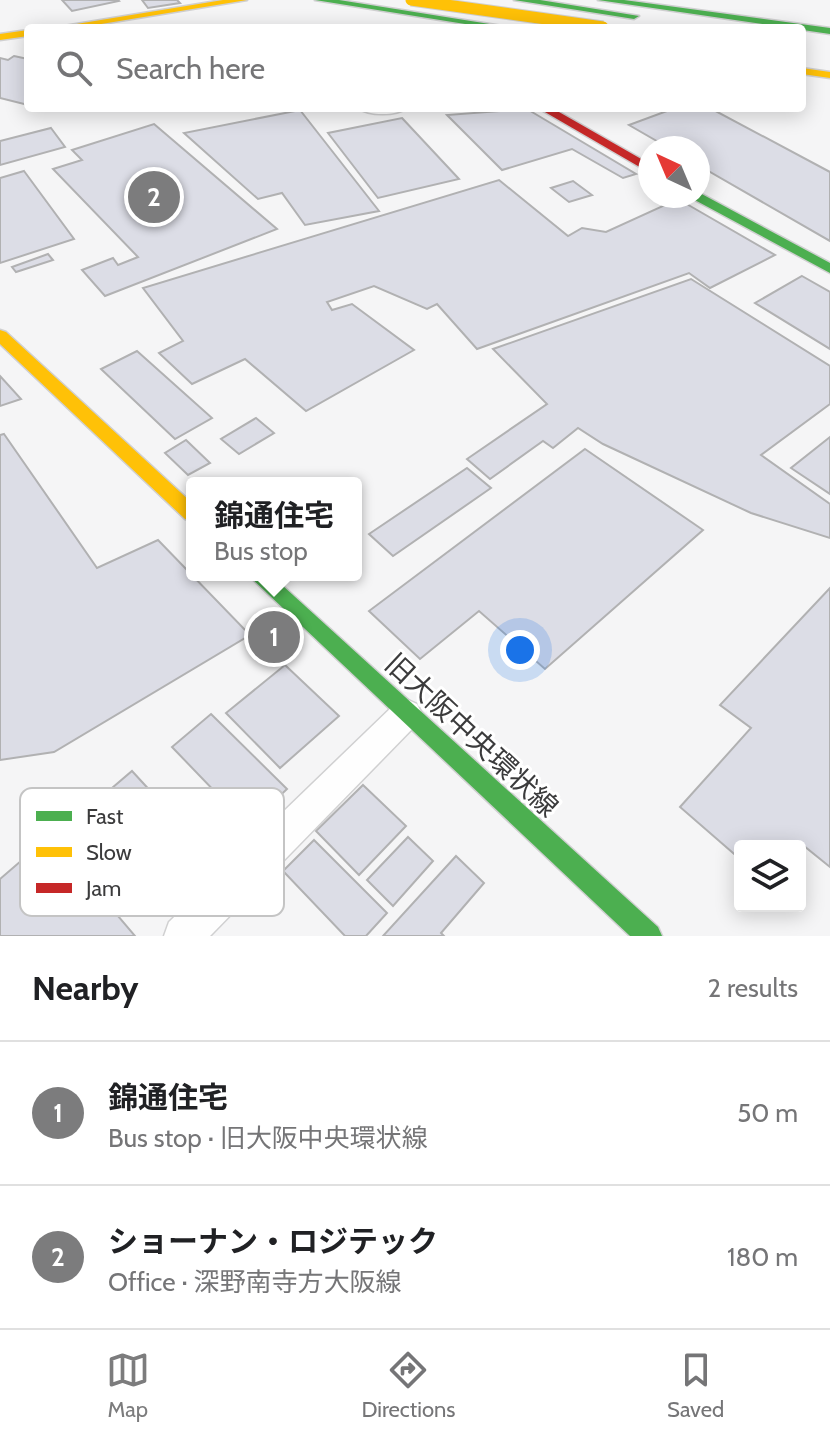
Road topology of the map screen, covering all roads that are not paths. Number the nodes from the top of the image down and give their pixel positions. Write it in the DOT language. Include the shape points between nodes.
graph roads {
  1 [pos="242,0"];
  2 [pos="320,0"];
  3 [pos="411,0"];
  4 [pos="438,0"];
  5 [pos="519,0"];
  6 [pos="603,0"];
  7 [pos="83,24"];
  8 [pos="482,24"];
  9 [pos="492,24"];
  10 [pos="578,24"];
  11 [pos="688,24"];
  12 [pos="779,24"];
  13 [pos="806,28"];
  14 [pos="830,31"];
  15 [pos="24,34"];
  16 [pos="0,37"];
  17 [pos="806,41"];
  18 [pos="830,44"];
  19 [pos="806,57"];
  20 [pos="830,60"];
  21 [pos="806,72"];
  22 [pos="830,75"];
  23 [pos="551,112"];
  24 [pos="638,162"];
  25 [pos="710,203"];
  26 [pos="830,269"];
  27 [pos="0,335"];
  28 [pos="186,508"];
  29 [pos="264,581"];
  30 [pos="406,714"];
  31 [pos="284,835"];
  32 [pos="203,916"];
  33 [pos="183,936"];
  34 [pos="649,936"];
  1 -- 7 [label="main road"];
  2 -- 8 [label="main road"];
  3 -- 10 [label="main road, bridge"];
  4 -- 9 [label="main road" via="449,11"];
  5 -- 11 [label="main road"];
  6 -- 12 [label="main road"];
  13 -- 14 [label="main road"];
  15 -- 16 [label="main road"];
  17 -- 18 [label="main road"];
  19 -- 20 [label="main road"];
  21 -- 22 [label="main road"];
  23 -- 24 [label="main road"];
  25 -- 26 [label="main road"];
  27 -- 28 [label="main road"];
  29 -- 30 [label="main road, 旧大阪中央環状線"];
  30 -- 31 [label="street"];
  30 -- 34 [label="main road, 旧大阪中央環状線"];
  32 -- 33 [label="street"];
}
